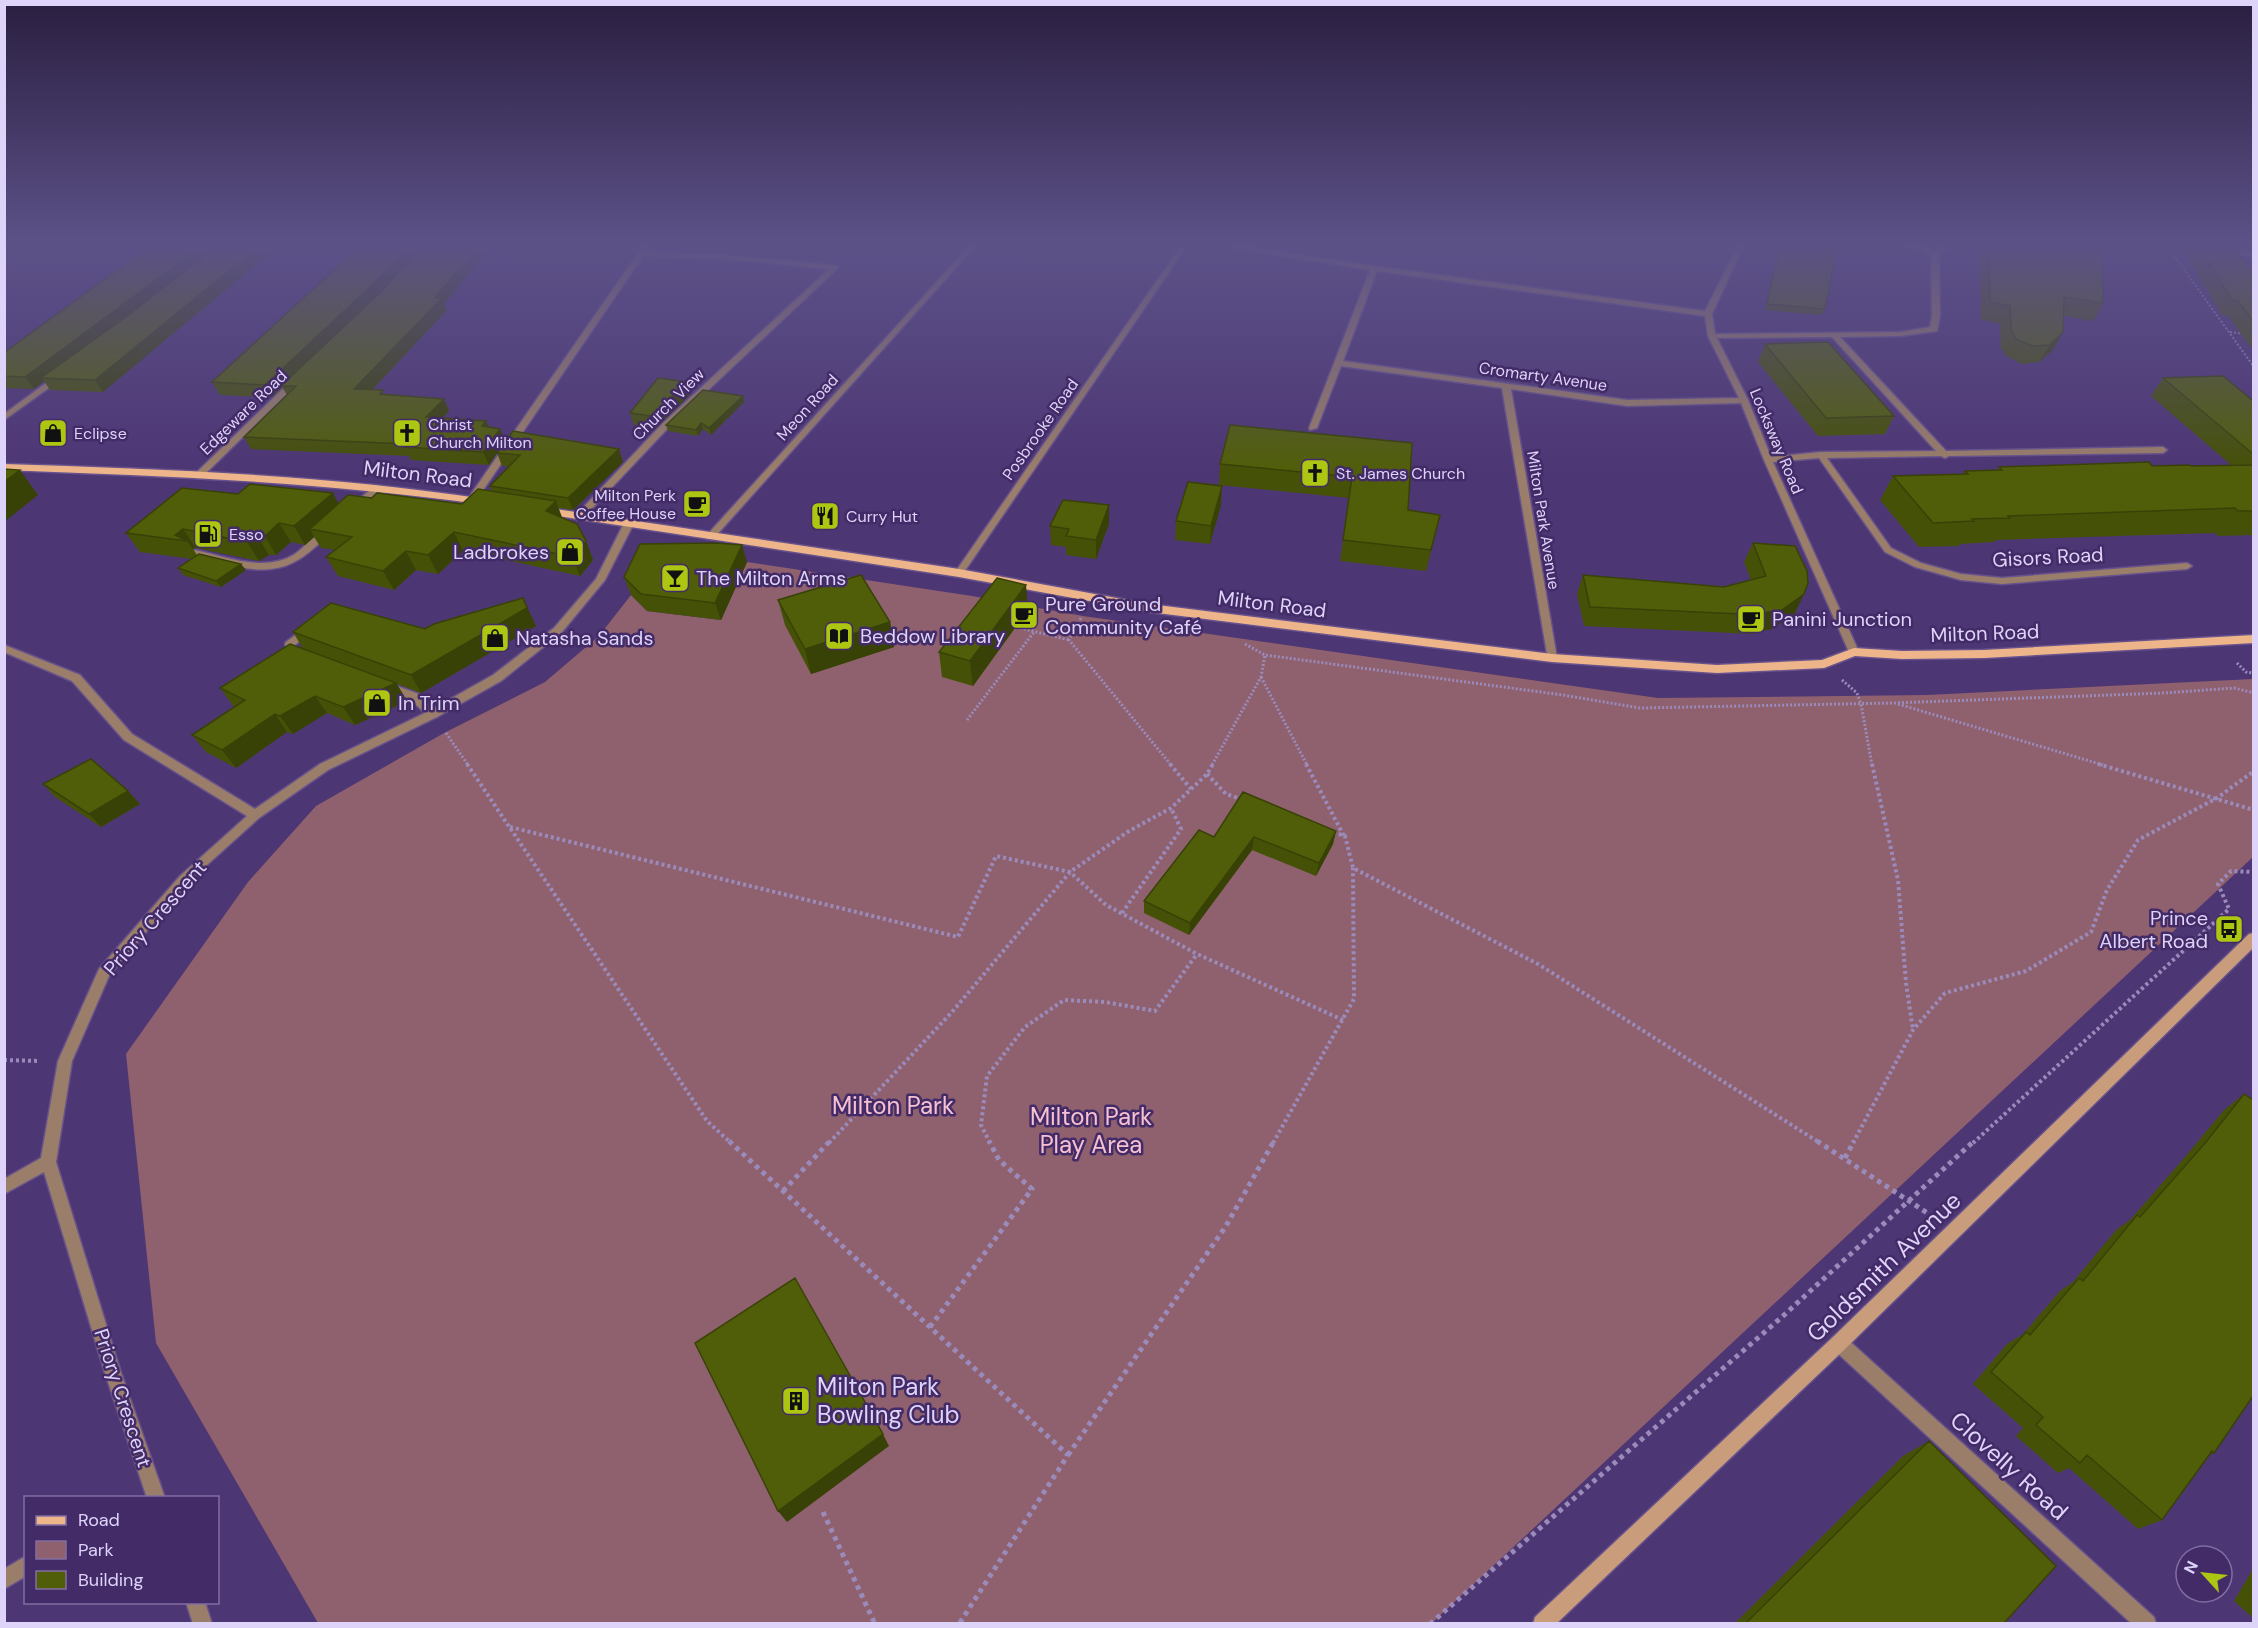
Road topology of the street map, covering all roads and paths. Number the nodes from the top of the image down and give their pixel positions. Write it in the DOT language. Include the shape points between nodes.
graph roads {
  1 [pos="597,319"];
  2 [pos="779,319"];
  3 [pos="907,319"];
  4 [pos="1134,319"];
  5 [pos="1355,319"];
  6 [pos="1709,319"];
  7 [pos="1934,319"];
  8 [pos="2220,319"];
  9 [pos="2229,332"];
  10 [pos="1834,335"];
  11 [pos="2253,335"];
  12 [pos="1712,336"];
  13 [pos="1339,363"];
  14 [pos="2253,367"];
  15 [pos="69,370"];
  16 [pos="302,376"];
  17 [pos="1506,387"];
  18 [pos="1744,399"];
  19 [pos="4,418"];
  20 [pos="1313,428"];
  21 [pos="2163,450"];
  22 [pos="1821,455"];
  23 [pos="1945,455"];
  24 [pos="1767,460"];
  25 [pos="4,467"];
  26 [pos="200,474"];
  27 [pos="376,488"];
  28 [pos="472,500"];
  29 [pos="493,503"];
  30 [pos="525,508"];
  31 [pos="351,511"];
  32 [pos="579,517"];
  33 [pos="628,525"];
  34 [pos="334,526"];
  35 [pos="710,537"];
  36 [pos="195,553"];
  37 [pos="2187,566"];
  38 [pos="959,573"];
  39 [pos="1067,593"];
  40 [pos="316,623"];
  41 [pos="1016,627"];
  42 [pos="1034,632"];
  43 [pos="2253,639"];
  44 [pos="1069,640"];
  45 [pos="4,648"];
  46 [pos="1854,652"];
  47 [pos="1552,658"];
  48 [pos="308,659"];
  49 [pos="1824,664"];
  50 [pos="1261,677"];
  51 [pos="379,683"];
  52 [pos="2253,693"];
  53 [pos="1893,703"];
  54 [pos="1862,704"];
  55 [pos="433,714"];
  56 [pos="967,720"];
  57 [pos="2253,771"];
  58 [pos="1206,774"];
  59 [pos="1191,789"];
  60 [pos="2217,798"];
  61 [pos="1248,801"];
  62 [pos="1171,808"];
  63 [pos="2253,810"];
  64 [pos="255,815"];
  65 [pos="509,827"];
  66 [pos="1323,829"];
  67 [pos="1345,836"];
  68 [pos="1353,868"];
  69 [pos="1070,872"];
  70 [pos="2253,872"];
  71 [pos="1122,913"];
  72 [pos="2253,938"];
  73 [pos="1197,954"];
  74 [pos="1343,1020"];
  75 [pos="1914,1030"];
  76 [pos="4,1060"];
  77 [pos="65,1061"];
  78 [pos="1845,1158"];
  79 [pos="48,1162"];
  80 [pos="4,1187"];
  81 [pos="783,1191"];
  82 [pos="1911,1201"];
  83 [pos="1955,1232"];
  84 [pos="930,1327"];
  85 [pos="1839,1343"];
  86 [pos="1068,1455"];
  87 [pos="156,1496"];
  88 [pos="823,1512"];
  89 [pos="24,1566"];
  90 [pos="4,1580"];
  91 [pos="196,1604"];
  92 [pos="203,1623"];
  93 [pos="875,1623"];
  94 [pos="959,1623"];
  95 [pos="1430,1623"];
  96 [pos="1542,1623"];
  97 [pos="2147,1623"];
  1 -- 28 [label="street"];
  2 -- 32 [label="street, Church View" via="667,424"];
  3 -- 35 [label="street, Meon Road"];
  4 -- 38 [label="street, Posbrooke Road"];
  5 -- 13 [label="street"];
  6 -- 12 [label="street, Locksway Road"];
  7 -- 10 [label="street" via="1934,329 1901,334"];
  8 -- 9 [label="path"];
  9 -- 11 [label="path"];
  9 -- 14 [label="path"];
  10 -- 12 [label="street"];
  10 -- 23 [label="street"];
  12 -- 18 [label="street, Locksway Road"];
  13 -- 17 [label="street, Cromarty Avenue"];
  13 -- 20 [label="street"];
  15 -- 19 [label="street"];
  16 -- 26 [label="street, Edgeware Road"];
  17 -- 18 [label="street, Cromarty Avenue" via="1627,403"];
  17 -- 47 [label="street, Milton Park Avenue"];
  18 -- 24 [label="street, Locksway Road"];
  21 -- 23 [label="street"];
  22 -- 23 [label="street"];
  22 -- 24 [label="street"];
  22 -- 37 [label="street, Gisors Road" via="1888,550 1918,565 1961,577 2002,581"];
  24 -- 46 [label="street, Locksway Road"];
  25 -- 26 [label="main road, Milton Road"];
  26 -- 27 [label="main road, Milton Road"];
  27 -- 28 [label="main road, Milton Road"];
  27 -- 31 [label="street"];
  28 -- 29 [label="main road, Milton Road"];
  30 -- 32 [label="main road, Milton Road"];
  32 -- 33 [label="main road, Milton Road"];
  33 -- 35 [label="main road, Milton Road"];
  33 -- 55 [label="street, Priory Crescent" via="600,580 558,630 497,678"];
  34 -- 36 [label="street" via="309,548 285,563 270,566"];
  35 -- 38 [label="main road, Milton Road"];
  38 -- 39 [label="main road, Milton Road"];
  39 -- 44 [label="path" via="1083,616"];
  39 -- 47 [label="main road, Milton Road" via="1149,608"];
  40 -- 48 [label="street" via="290,644 292,652"];
  41 -- 42 [label="path"];
  42 -- 44 [label="path"];
  42 -- 56 [label="path"];
  43 -- 46 [label="main road, Milton Road" via="1984,654"];
  44 -- 59 [label="path"];
  45 -- 64 [label="street" via="76,678 128,737"];
  46 -- 49 [label="main road, Milton Road"];
  47 -- 49 [label="main road, Milton Road" via="1717,669"];
  49 -- 54 [label="path" via="1857,693"];
  50 -- 54 [label="path" via="1265,655 1640,708"];
  50 -- 58 [label="path"];
  50 -- 67 [label="path"];
  51 -- 55 [label="street" via="415,697"];
  52 -- 53 [label="path" via="2234,688"];
  53 -- 54 [label="path"];
  53 -- 60 [label="path"];
  54 -- 75 [label="path" via="1898,880"];
  55 -- 64 [label="street, Priory Crescent" via="324,766"];
  55 -- 65 [label="path"];
  57 -- 60 [label="path"];
  58 -- 59 [label="path"];
  58 -- 61 [label="path" via="1226,794"];
  59 -- 62 [label="path"];
  60 -- 63 [label="path"];
  60 -- 75 [label="path" via="2138,840 2107,890 2091,932 2026,971 1945,993"];
  62 -- 69 [label="path" via="1129,831"];
  62 -- 71 [label="path" via="1181,829"];
  64 -- 77 [label="street, Priory Crescent" via="184,879 104,973"];
  65 -- 69 [label="path" via="958,937 996,856"];
  65 -- 81 [label="path" via="707,1121"];
  66 -- 67 [label="path"];
  67 -- 68 [label="path"];
  68 -- 74 [label="path" via="1354,999"];
  68 -- 78 [label="path" via="1538,964"];
  69 -- 71 [label="path" via="1106,905"];
  69 -- 81 [label="path" via="952,1012"];
  70 -- 82 [label="path" via="2231,871 2218,884 2229,909"];
  71 -- 73 [label="path"];
  72 -- 83 [label="main road, Goldsmith Avenue"];
  73 -- 74 [label="path"];
  73 -- 84 [label="path" via="1155,1011 1106,1002 1064,1000 1025,1027 987,1076 981,1125 999,1160 1032,1189"];
  74 -- 86 [label="path" via="1226,1226"];
  75 -- 78 [label="path"];
  76 -- 77 [label="path"];
  77 -- 79 [label="street, Priory Crescent"];
  78 -- 82 [label="path"];
  79 -- 80 [label="street"];
  79 -- 87 [label="street, Priory Crescent"];
  81 -- 84 [label="path"];
  82 -- 83 [label="path"];
  82 -- 95 [label="path"];
  83 -- 85 [label="main road, Goldsmith Avenue"];
  84 -- 86 [label="path"];
  85 -- 96 [label="main road, Goldsmith Avenue"];
  85 -- 97 [label="street, Clovelly Road"];
  86 -- 94 [label="path"];
  88 -- 93 [label="path"];
  89 -- 90 [label="street"];
  91 -- 92 [label="street"];
}
